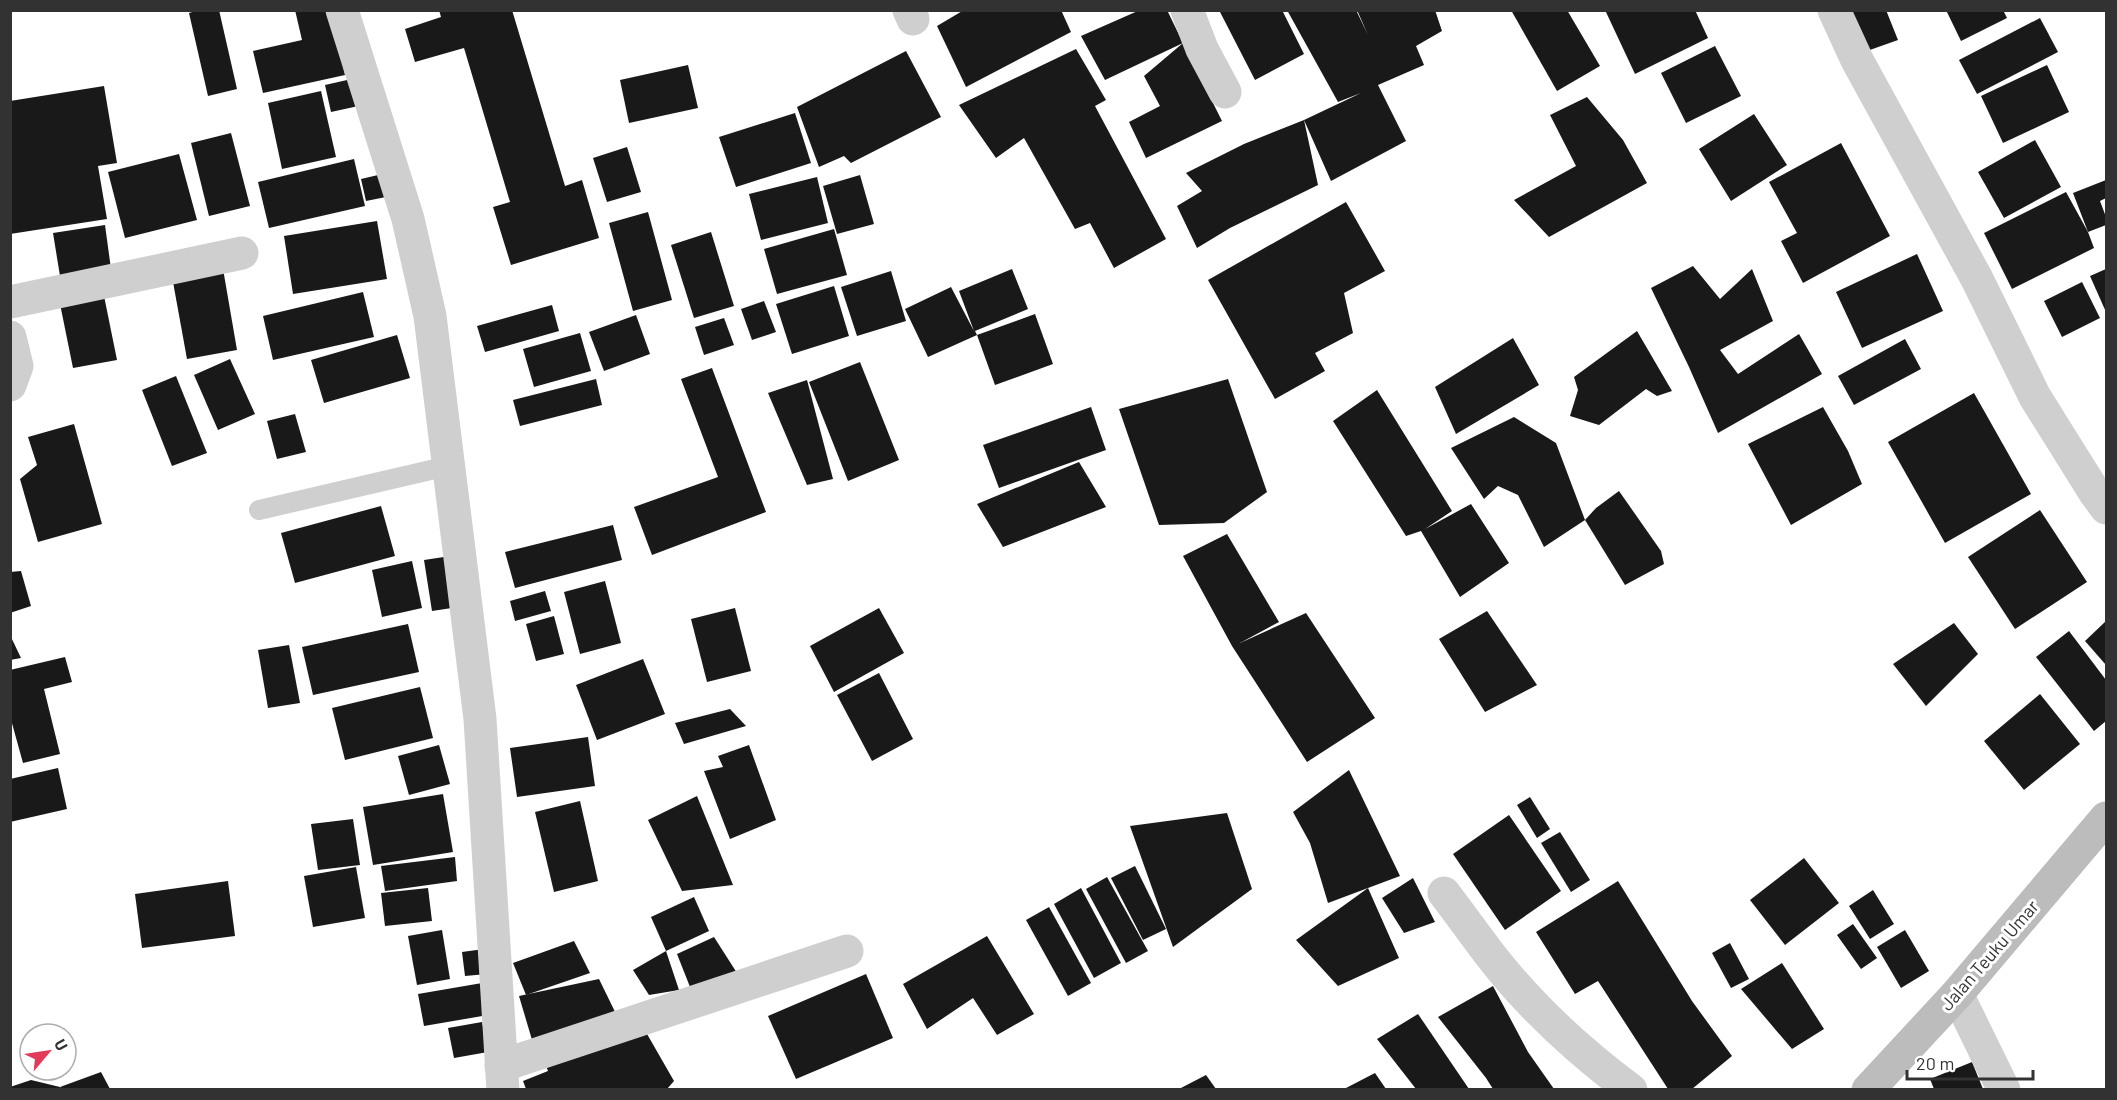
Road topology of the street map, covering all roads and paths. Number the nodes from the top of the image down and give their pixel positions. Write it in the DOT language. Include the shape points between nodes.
graph roads {
  1 [pos="342,10"];
  2 [pos="1187,10"];
  3 [pos="1834,10"];
  4 [pos="1225,92"];
  5 [pos="242,253"];
  6 [pos="10,302"];
  7 [pos="10,337"];
  8 [pos="10,385"];
  9 [pos="448,466"];
  10 [pos="2106,508"];
  11 [pos="259,510"];
  12 [pos="2106,818"];
  13 [pos="1444,893"];
  14 [pos="847,951"];
  15 [pos="1957,994"];
  16 [pos="502,1078"];
  17 [pos="1631,1089"];
  18 [pos="1868,1089"];
  19 [pos="2004,1089"];
  1 -- 9 [label="street" via="408,219 430,316"];
  2 -- 4 [label="street"];
  3 -- 10 [label="street" via="2035,397"];
  5 -- 6 [label="street"];
  7 -- 8 [label="street" via="17,366"];
  9 -- 11 [label="lane"];
  9 -- 16 [label="street" via="480,719"];
  12 -- 15 [label="main road, Jalan Teuku Umar"];
  13 -- 17 [label="street" via="1492,958 1547,1018"];
  14 -- 16 [label="street"];
  15 -- 18 [label="main road, Jalan Teuku Umar"];
  15 -- 19 [label="street"];
}
